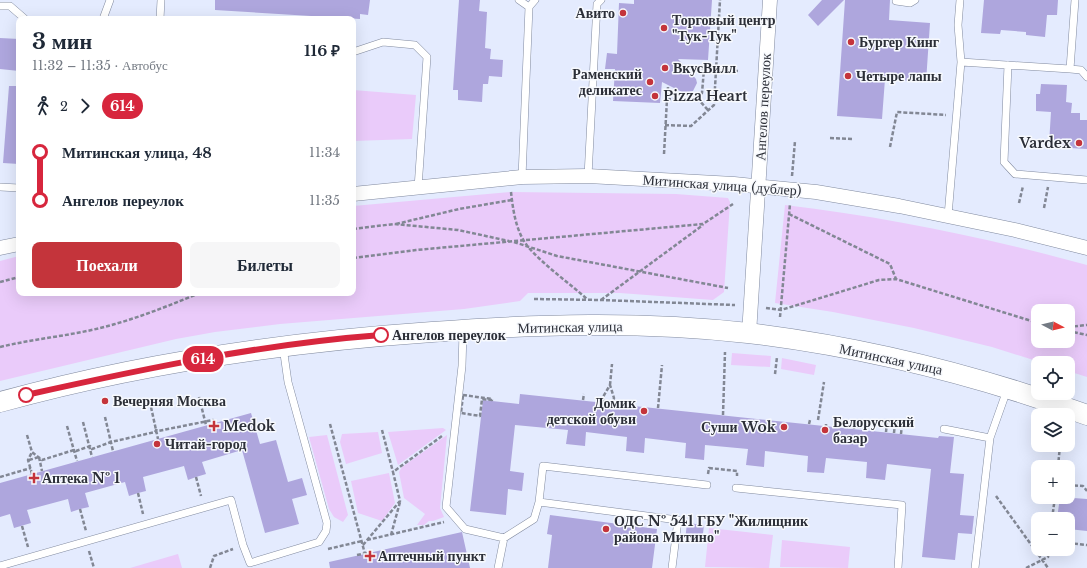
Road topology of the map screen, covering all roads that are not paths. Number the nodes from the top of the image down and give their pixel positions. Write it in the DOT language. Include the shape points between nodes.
graph roads {
  1 [pos="110,0"];
  2 [pos="161,0"];
  3 [pos="518,0"];
  4 [pos="535,0"];
  5 [pos="601,0"];
  6 [pos="770,0"];
  7 [pos="915,0"];
  8 [pos="960,0"];
  9 [pos="1075,0"];
  10 [pos="896,1"];
  11 [pos="10,3"];
  12 [pos="0,6"];
  13 [pos="529,7"];
  14 [pos="22,16"];
  15 [pos="104,16"];
  16 [pos="160,16"];
  17 [pos="356,51"];
  18 [pos="961,62"];
  19 [pos="1008,65"];
  20 [pos="1070,69"];
  21 [pos="1087,77"];
  22 [pos="588,176"];
  23 [pos="522,177"];
  24 [pos="1087,180"];
  25 [pos="759,186"];
  26 [pos="0,187"];
  27 [pos="16,188"];
  28 [pos="418,188"];
  29 [pos="356,194"];
  30 [pos="948,216"];
  31 [pos="16,245"];
  32 [pos="0,248"];
  33 [pos="1087,248"];
  34 [pos="463,330"];
  35 [pos="749,334"];
  36 [pos="283,346"];
  37 [pos="1008,388"];
  38 [pos="0,402"];
  39 [pos="1087,415"];
  40 [pos="944,429"];
  41 [pos="990,438"];
  42 [pos="707,485"];
  43 [pos="736,488"];
  44 [pos="539,502"];
  45 [pos="504,538"];
  46 [pos="250,565"];
  47 [pos="0,566"];
  48 [pos="498,568"];
  49 [pos="672,568"];
  50 [pos="898,568"];
  51 [pos="975,568"];
  1 -- 15 [label="lane"];
  2 -- 16 [label="lane"];
  3 -- 13 [label="lane"];
  4 -- 13 [label="lane"];
  5 -- 22 [label="lane" via="597,4"];
  6 -- 25 [label="street, Ангелов переулок"];
  7 -- 10 [label="lane"];
  8 -- 18 [label="lane" via="958,25"];
  9 -- 20 [label="lane"];
  11 -- 12 [label="lane"];
  11 -- 14 [label="lane"];
  13 -- 23 [label="lane"];
  17 -- 28 [label="lane" via="383,42 415,45 427,57"];
  18 -- 19 [label="lane"];
  18 -- 30 [label="lane"];
  19 -- 20 [label="lane"];
  19 -- 24 [label="lane" via="1004,162 1015,174"];
  20 -- 21 [label="lane" via="1081,70"];
  22 -- 23 [label="street, Митинская улица (дублер)"];
  22 -- 25 [label="street, Митинская улица (дублер)"];
  23 -- 28 [label="street, Митинская улица (дублер)"];
  25 -- 30 [label="street, Митинская улица (дублер)" via="816,192"];
  25 -- 35 [label="street, Ангелов переулок"];
  26 -- 27 [label="lane"];
  28 -- 29 [label="street, Митинская улица (дублер)"];
  30 -- 33 [label="street, Митинская улица (дублер)"];
  31 -- 32 [label="street"];
  34 -- 35 [label="main road, Митинская улица" via="560,325 636,326"];
  34 -- 36 [label="main road, Митинская улица" via="350,338"];
  34 -- 45 [label="lane" via="462,366 446,507 465,528"];
  35 -- 37 [label="main road, Митинская улица" via="860,351 918,363"];
  36 -- 38 [label="main road, Митинская улица" via="176,363"];
  36 -- 46 [label="lane" via="288,382 327,523 326,531 319,542"];
  37 -- 39 [label="main road, Митинская улица"];
  37 -- 41 [label="lane"];
  40 -- 41 [label="lane"];
  41 -- 51 [label="lane"];
  42 -- 44 [label="lane" via="543,466"];
  43 -- 50 [label="lane" via="902,505"];
  44 -- 45 [label="lane" via="534,519"];
  44 -- 49 [label="lane" via="678,520"];
  45 -- 48 [label="lane"];
  46 -- 47 [label="lane" via="231,500"];
}
